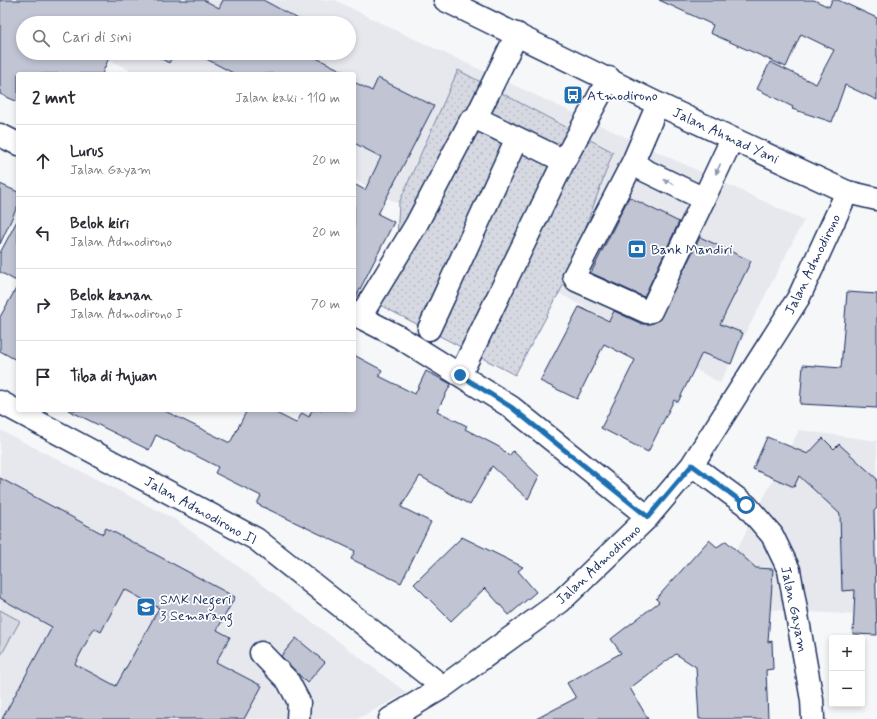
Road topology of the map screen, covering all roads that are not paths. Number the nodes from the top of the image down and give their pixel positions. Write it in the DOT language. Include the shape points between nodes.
graph roads {
  1 [pos="444,0"];
  2 [pos="517,34"];
  3 [pos="608,78"];
  4 [pos="658,104"];
  5 [pos="476,118"];
  6 [pos="0,135"];
  7 [pos="517,138"];
  8 [pos="732,139"];
  9 [pos="16,143"];
  10 [pos="564,161"];
  11 [pos="633,162"];
  12 [pos="860,195"];
  13 [pos="704,199"];
  14 [pos="357,315"];
  15 [pos="429,329"];
  16 [pos="460,375"];
  17 [pos="0,402"];
  18 [pos="16,411"];
  19 [pos="19,412"];
  20 [pos="692,465"];
  21 [pos="648,517"];
  22 [pos="261,653"];
  23 [pos="443,687"];
  24 [pos="298,719"];
  25 [pos="390,719"];
  26 [pos="813,719"];
  1 -- 2 [label="street, Jalan Ahmad Yani"];
  2 -- 3 [label="street, Jalan Ahmad Yani"];
  2 -- 5 [label="street"];
  3 -- 4 [label="street, Jalan Ahmad Yani"];
  3 -- 10 [label="street"];
  4 -- 8 [label="street, Jalan Ahmad Yani"];
  4 -- 11 [label="street"];
  5 -- 7 [label="street"];
  5 -- 14 [label="street" via="467,124 416,225"];
  6 -- 9 [label="street"];
  7 -- 10 [label="street"];
  7 -- 15 [label="street"];
  8 -- 12 [label="street, Jalan Ahmad Yani"];
  8 -- 13 [label="street, one-way"];
  10 -- 16 [label="street"];
  13 -- 11 [label="street, one-way" via="644,170"];
  11 -- 13 [label="street" via="574,276 576,280 650,312"];
  12 -- 20 [label="street, Jalan Admodirono" via="799,297"];
  14 -- 16 [label="street" via="399,337"];
  16 -- 21 [label="street" via="511,407"];
  17 -- 18 [label="street, Jalan Admodirono II"];
  19 -- 23 [label="street, Jalan Admodirono II" via="256,539"];
  20 -- 21 [label="street, Jalan Admodirono"];
  20 -- 26 [label="street, Jalan Gayam" via="746,505 772,535 789,570 812,700"];
  21 -- 23 [label="street, Jalan Admodirono" via="560,602"];
  22 -- 24 [label="street" via="288,681 299,702"];
  23 -- 25 [label="street, Jalan Admodirono"];
}
